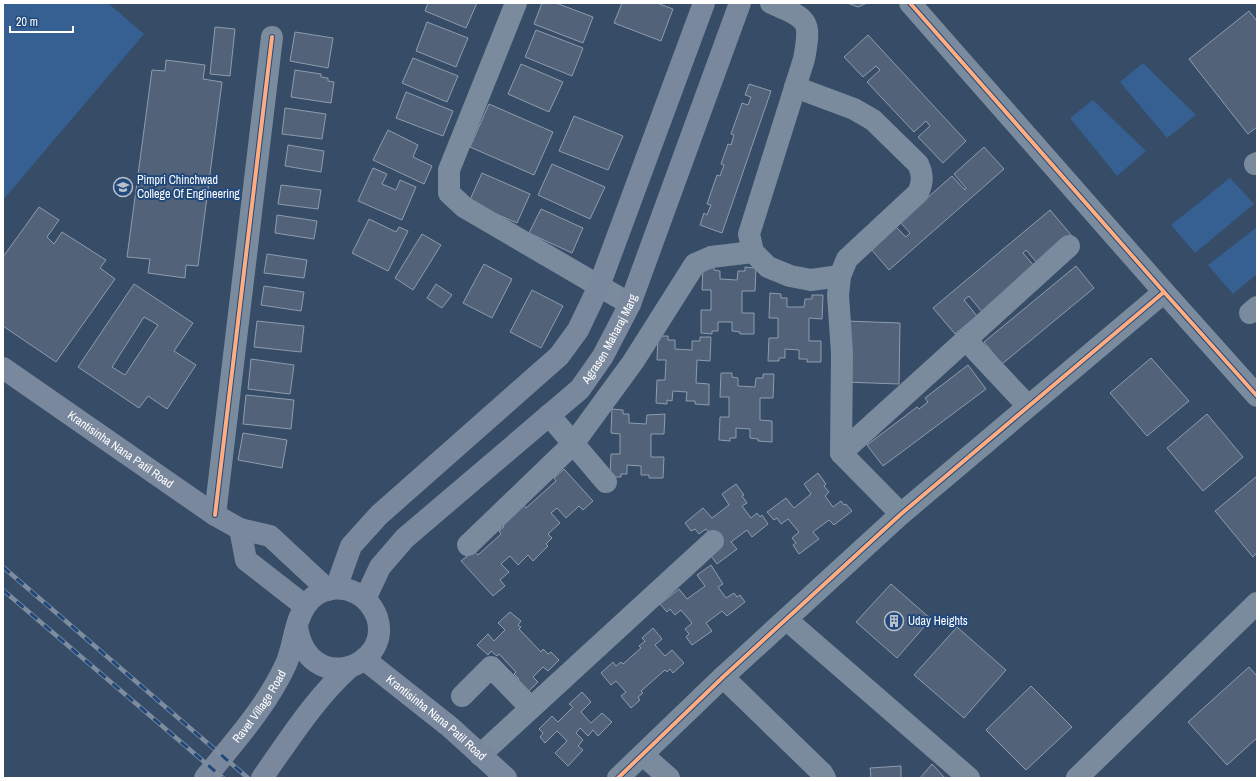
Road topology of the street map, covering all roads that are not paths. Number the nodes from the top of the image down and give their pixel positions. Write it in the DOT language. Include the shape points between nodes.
graph roads {
  1 [pos="516,3"];
  2 [pos="704,3"];
  3 [pos="740,3"];
  4 [pos="771,3"];
  5 [pos="910,3"];
  6 [pos="272,37"];
  7 [pos="795,87"];
  8 [pos="1069,246"];
  9 [pos="753,252"];
  10 [pos="840,276"];
  11 [pos="599,286"];
  12 [pos="1164,292"];
  13 [pos="630,304"];
  14 [pos="966,340"];
  15 [pos="3,368"];
  16 [pos="1257,396"];
  17 [pos="1028,406"];
  18 [pos="549,415"];
  19 [pos="573,444"];
  20 [pos="841,453"];
  21 [pos="606,482"];
  22 [pos="901,514"];
  23 [pos="215,515"];
  24 [pos="240,529"];
  25 [pos="712,541"];
  26 [pos="468,545"];
  27 [pos="332,589"];
  28 [pos="365,599"];
  29 [pos="1257,603"];
  30 [pos="305,606"];
  31 [pos="787,620"];
  32 [pos="297,627"];
  33 [pos="357,663"];
  34 [pos="723,677"];
  35 [pos="462,696"];
  36 [pos="531,708"];
  37 [pos="480,755"];
  38 [pos="643,755"];
  39 [pos="206,778"];
  40 [pos="262,778"];
  41 [pos="506,778"];
  42 [pos="618,778"];
  43 [pos="669,778"];
  44 [pos="825,778"];
  45 [pos="969,778"];
  46 [pos="1077,778"];
  1 -- 11 [label="street" via="449,170 449,193 464,207"];
  2 -- 11 [label="main road"];
  3 -- 13 [label="main road, Agrasen Maharaj Marg"];
  4 -- 7 [label="street" via="801,16 807,26 808,37"];
  5 -- 12 [label="street"];
  6 -- 23 [label="street"];
  7 -- 9 [label="street" via="749,234"];
  7 -- 10 [label="street" via="854,109 873,120 918,164 922,173 918,193 847,259"];
  8 -- 14 [label="street"];
  9 -- 10 [label="street" via="768,267 790,276 812,280"];
  9 -- 19 [label="street" via="710,257 696,264 633,362"];
  10 -- 20 [label="street" via="838,295 842,353"];
  11 -- 13 [label="street"];
  11 -- 27 [label="main road" via="578,330 559,356 378,516 351,546"];
  12 -- 16 [label="street"];
  12 -- 17 [label="street"];
  13 -- 18 [label="main road, Agrasen Maharaj Marg" via="602,356 580,388"];
  14 -- 17 [label="street"];
  14 -- 20 [label="street"];
  15 -- 23 [label="main road, Krantisinha Nana Patil Road"];
  17 -- 22 [label="street"];
  18 -- 19 [label="street"];
  18 -- 28 [label="main road, Agrasen Maharaj Marg" via="405,538 380,567"];
  19 -- 21 [label="street"];
  19 -- 26 [label="street"];
  20 -- 22 [label="street"];
  22 -- 31 [label="street"];
  23 -- 24 [label="main road, Krantisinha Nana Patil Road"];
  24 -- 27 [label="main road, Krantisinha Nana Patil Road" via="270,536"];
  24 -- 30 [label="main road" via="246,560"];
  25 -- 36 [label="street"];
  27 -- 28 [label="main road" via="346,589"];
  27 -- 30 [label="main road" via="319,593"];
  28 -- 33 [label="main road" via="374,609 378,622 378,636 374,649"];
  29 -- 46 [label="street"];
  30 -- 32 [label="main road"];
  31 -- 34 [label="street"];
  31 -- 45 [label="street"];
  32 -- 33 [label="main road" via="299,640 305,652 314,661 325,667 338,669"];
  32 -- 39 [label="main road, Ravet Village Road" via="286,664 258,710"];
  33 -- 37 [label="main road, Krantisinha Nana Patil Road" via="450,727"];
  33 -- 40 [label="main road" via="335,680"];
  34 -- 38 [label="street"];
  34 -- 44 [label="street"];
  35 -- 36 [label="street" via="491,667"];
  36 -- 37 [label="street"];
  37 -- 41 [label="main road, Krantisinha Nana Patil Road"];
  38 -- 42 [label="street"];
  38 -- 43 [label="street"];
}
